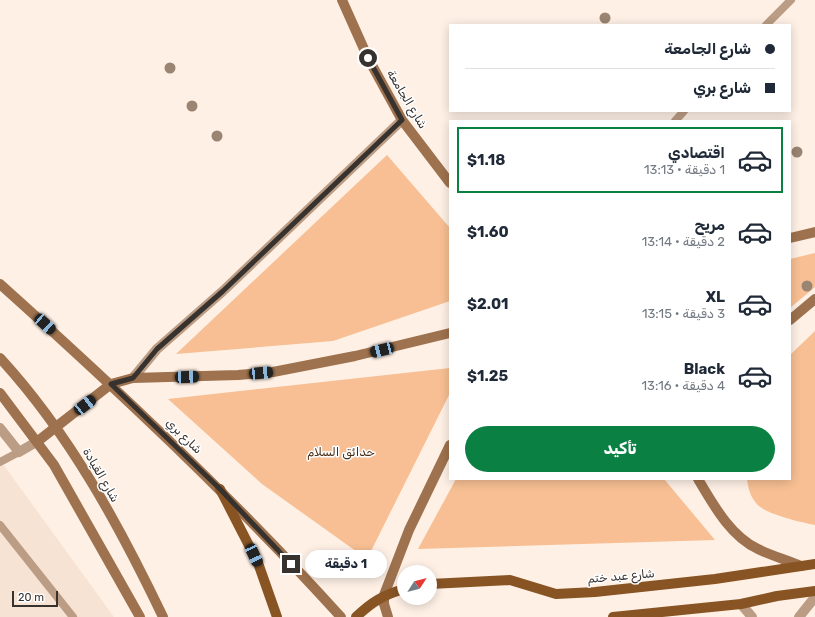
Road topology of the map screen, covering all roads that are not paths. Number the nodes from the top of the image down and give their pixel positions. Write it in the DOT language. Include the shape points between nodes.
graph roads {
  1 [pos="342,0"];
  2 [pos="791,0"];
  3 [pos="767,24"];
  4 [pos="683,112"];
  5 [pos="402,120"];
  6 [pos="676,120"];
  7 [pos="449,182"];
  8 [pos="815,232"];
  9 [pos="791,238"];
  10 [pos="0,284"];
  11 [pos="815,299"];
  12 [pos="791,319"];
  13 [pos="449,333"];
  14 [pos="0,358"];
  15 [pos="133,378"];
  16 [pos="111,384"];
  17 [pos="0,393"];
  18 [pos="57,427"];
  19 [pos="0,428"];
  20 [pos="38,441"];
  21 [pos="449,447"];
  22 [pos="19,452"];
  23 [pos="0,462"];
  24 [pos="699,480"];
  25 [pos="706,480"];
  26 [pos="220,489"];
  27 [pos="712,502"];
  28 [pos="0,525"];
  29 [pos="815,564"];
  30 [pos="801,566"];
  31 [pos="437,584"];
  32 [pos="397,591"];
  33 [pos="815,591"];
  34 [pos="384,595"];
  35 [pos="815,597"];
  36 [pos="741,604"];
  37 [pos="73,617"];
  38 [pos="140,617"];
  39 [pos="163,617"];
  40 [pos="277,617"];
  41 [pos="341,617"];
  42 [pos="356,617"];
  43 [pos="388,617"];
  44 [pos="613,617"];
  45 [pos="752,617"];
  46 [pos="799,617"];
  1 -- 5 [label="main road, شارع الجامعة" via="368,58"];
  2 -- 3 [label="lane"];
  4 -- 6 [label="lane"];
  5 -- 7 [label="main road, شارع الجامعة"];
  5 -- 15 [label="street" via="223,291 157,349"];
  8 -- 9 [label="main road"];
  10 -- 16 [label="main road, شارع بري"];
  11 -- 12 [label="main road"];
  13 -- 15 [label="main road" via="355,356 273,372"];
  14 -- 18 [label="main road, شارع القيادة"];
  15 -- 16 [label="main road"];
  16 -- 18 [label="main road"];
  16 -- 26 [label="main road, شارع بري"];
  17 -- 20 [label="main road"];
  18 -- 20 [label="main road"];
  18 -- 39 [label="main road, شارع القيادة" via="109,514"];
  19 -- 22 [label="street"];
  20 -- 22 [label="street"];
  20 -- 38 [label="main road"];
  21 -- 34 [label="main road" via="409,530"];
  22 -- 23 [label="lane"];
  24 -- 27 [label="main road"];
  25 -- 27 [label="main road"];
  26 -- 40 [label="main road" via="258,563"];
  26 -- 41 [label="main road, شارع بري"];
  27 -- 30 [label="main road" via="744,540 757,549"];
  28 -- 37 [label="lane"];
  29 -- 30 [label="main road, شارع عبد ختم"];
  30 -- 31 [label="main road, شارع عبد ختم" via="715,579 579,593 556,594 510,580"];
  32 -- 34 [label="main road"];
  33 -- 36 [label="main road"];
  34 -- 42 [label="main road"];
  34 -- 43 [label="main road"];
  35 -- 46 [label="street"];
  36 -- 44 [label="main road"];
  36 -- 45 [label="street"];
}
